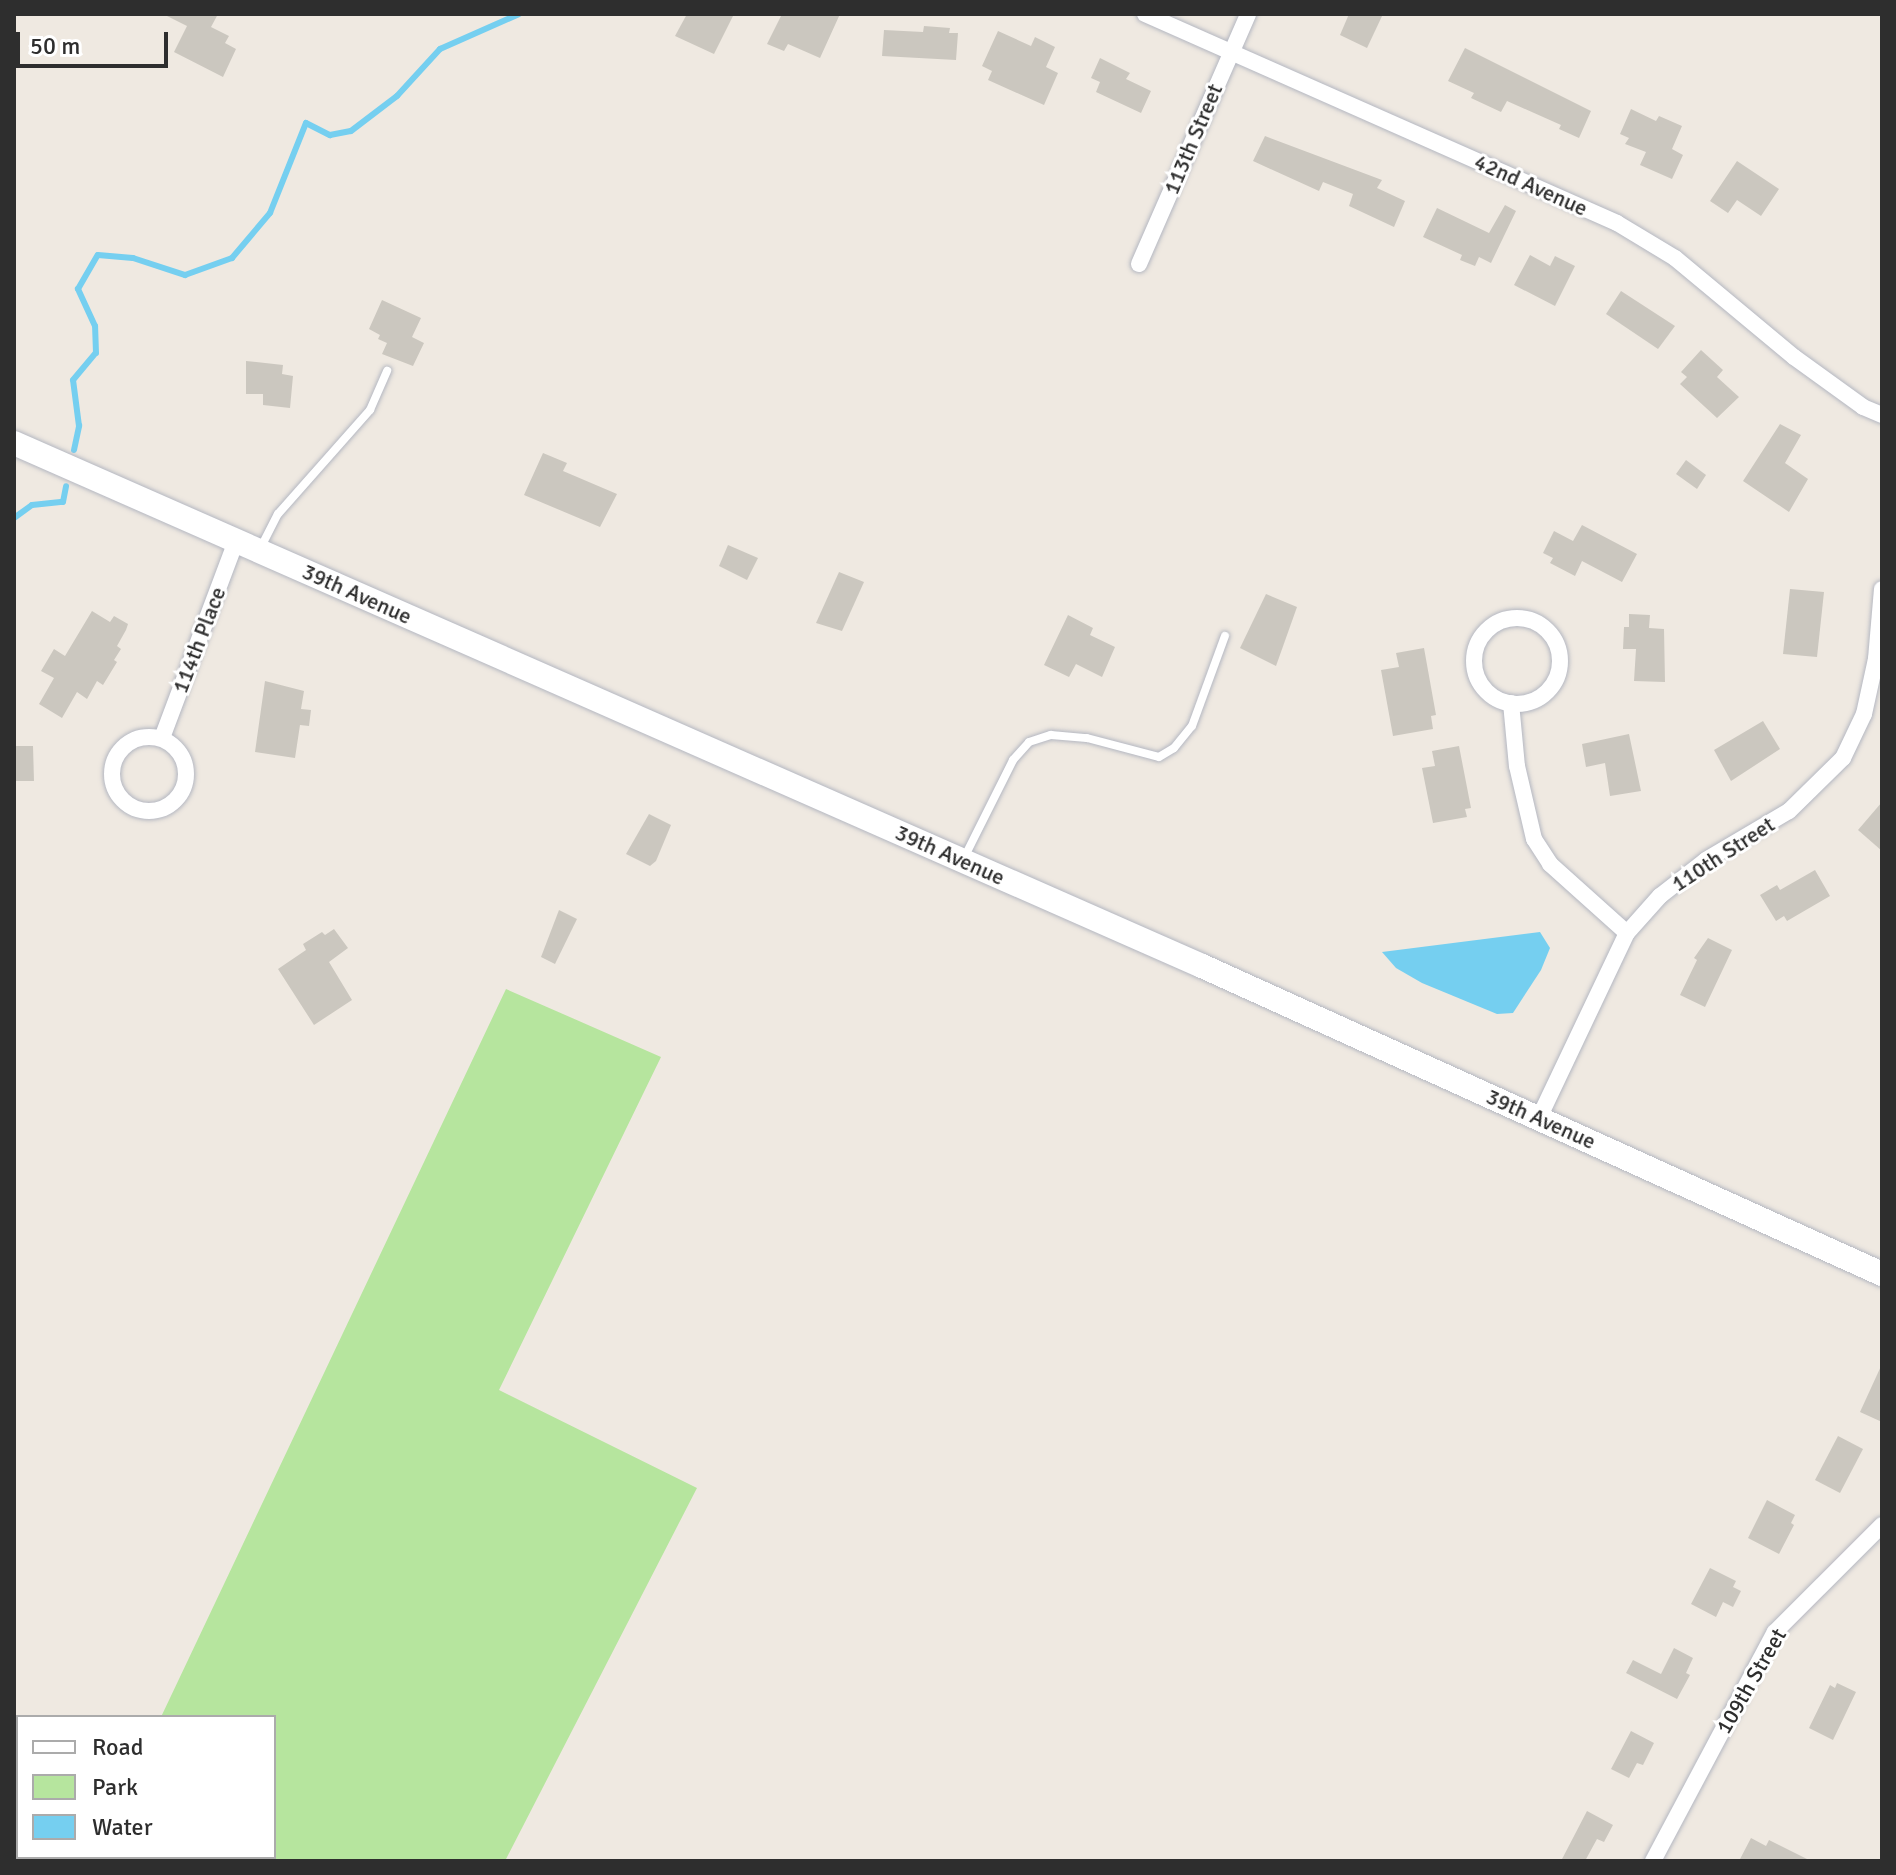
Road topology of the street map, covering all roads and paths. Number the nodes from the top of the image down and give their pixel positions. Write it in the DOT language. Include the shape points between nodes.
graph roads {
  1 [pos="1145,14"];
  2 [pos="1248,14"];
  3 [pos="1231,52"];
  4 [pos="1139,264"];
  5 [pos="387,371"];
  6 [pos="1882,415"];
  7 [pos="14,443"];
  8 [pos="236,541"];
  9 [pos="259,551"];
  10 [pos="1882,589"];
  11 [pos="1225,636"];
  12 [pos="1511,703"];
  13 [pos="162,738"];
  14 [pos="963,861"];
  15 [pos="1627,933"];
  16 [pos="1539,1118"];
  17 [pos="1882,1274"];
  18 [pos="1882,1525"];
  19 [pos="1653,1861"];
  1 -- 3 [label="street, 42nd Avenue"];
  2 -- 3 [label="street, 113th Street"];
  3 -- 4 [label="street, 113th Street"];
  3 -- 6 [label="street, 42nd Avenue" via="1617,223 1675,258 1794,357"];
  5 -- 9 [label="lane" via="370,410 278,514"];
  7 -- 8 [label="main road, 39th Avenue"];
  8 -- 9 [label="main road, 39th Avenue"];
  8 -- 13 [label="street, 114th Place"];
  9 -- 14 [label="main road, 39th Avenue"];
  10 -- 15 [label="street, 110th Street" via="1876,659 1864,714 1843,758 1789,811 1706,860 1660,896"];
  11 -- 14 [label="lane" via="1192,726 1174,748 1159,757 1087,738 1051,735 1029,742 1013,760"];
  12 -- 12 [label="street" via="1539,698 1550,689 1560,662 1552,635 1528,619 1514,617 1488,628 1474,666 1486,691"];
  12 -- 15 [label="street" via="1517,766 1534,839 1550,864"];
  13 -- 13 [label="street" via="138,738 113,762 118,796 137,810 163,809 182,792 182,754"];
  14 -- 16 [label="main road, 39th Avenue"];
  15 -- 16 [label="street, 110th Street"];
  16 -- 17 [label="main road, 39th Avenue"];
  18 -- 19 [label="street, 109th Street" via="1775,1632"];
}
